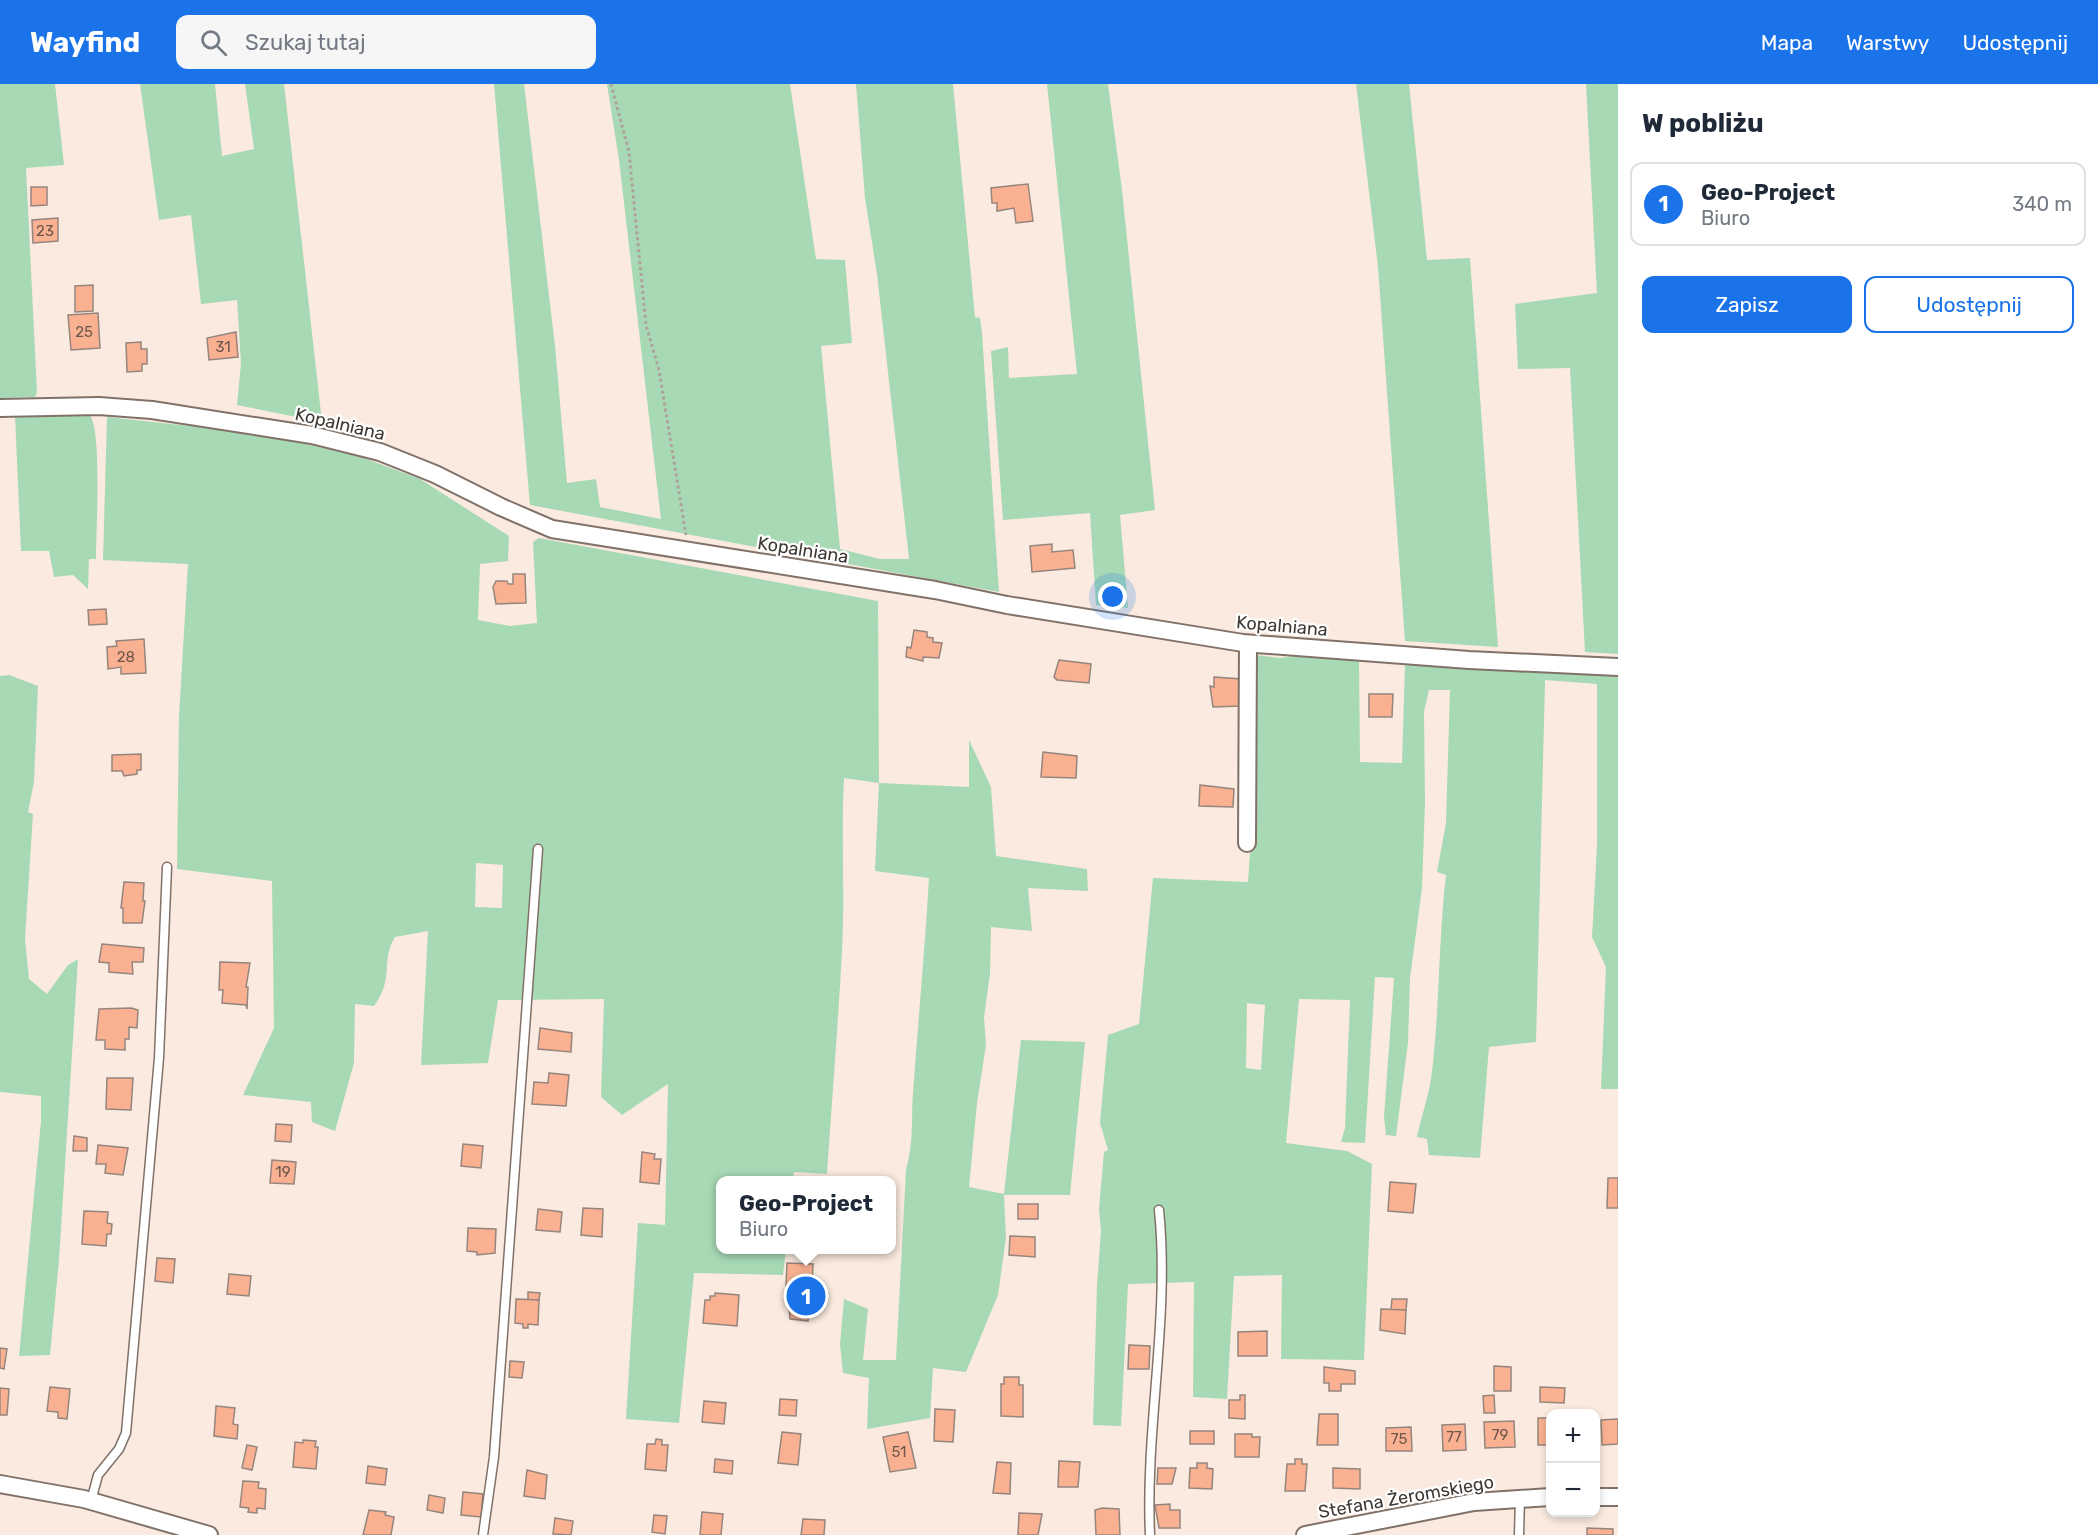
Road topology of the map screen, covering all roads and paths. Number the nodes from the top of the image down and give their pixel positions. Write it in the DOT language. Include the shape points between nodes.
graph roads {
  1 [pos="611,84"];
  2 [pos="0,408"];
  3 [pos="690,552"];
  4 [pos="1248,644"];
  5 [pos="1618,667"];
  6 [pos="1247,843"];
  7 [pos="538,849"];
  8 [pos="167,867"];
  9 [pos="1159,1210"];
  10 [pos="0,1484"];
  11 [pos="1520,1497"];
  12 [pos="1546,1497"];
  13 [pos="1600,1497"];
  14 [pos="1618,1497"];
  15 [pos="91,1501"];
  16 [pos="1376,1528"];
  17 [pos="209,1535"];
  18 [pos="483,1535"];
  19 [pos="1150,1535"];
  20 [pos="1305,1535"];
  21 [pos="1519,1535"];
  1 -- 3 [label="path" via="629,152 646,325 659,370"];
  2 -- 3 [label="street, Kopalniana" via="99,406 152,410 312,435 380,452 552,529"];
  3 -- 4 [label="street, Kopalniana"];
  4 -- 5 [label="street, Kopalniana"];
  4 -- 6 [label="street"];
  7 -- 18 [label="lane" via="494,1457"];
  8 -- 15 [label="lane" via="159,1058 126,1433 119,1449 98,1474"];
  9 -- 19 [label="lane" via="1159,1351"];
  10 -- 15 [label="street"];
  11 -- 12 [label="street, Stefana Żeromskiego"];
  11 -- 16 [label="street, Stefana Żeromskiego" via="1474,1502"];
  11 -- 21 [label="lane"];
  13 -- 14 [label="street"];
  15 -- 17 [label="street"];
  16 -- 20 [label="street, Stefana Żeromskiego"];
}
